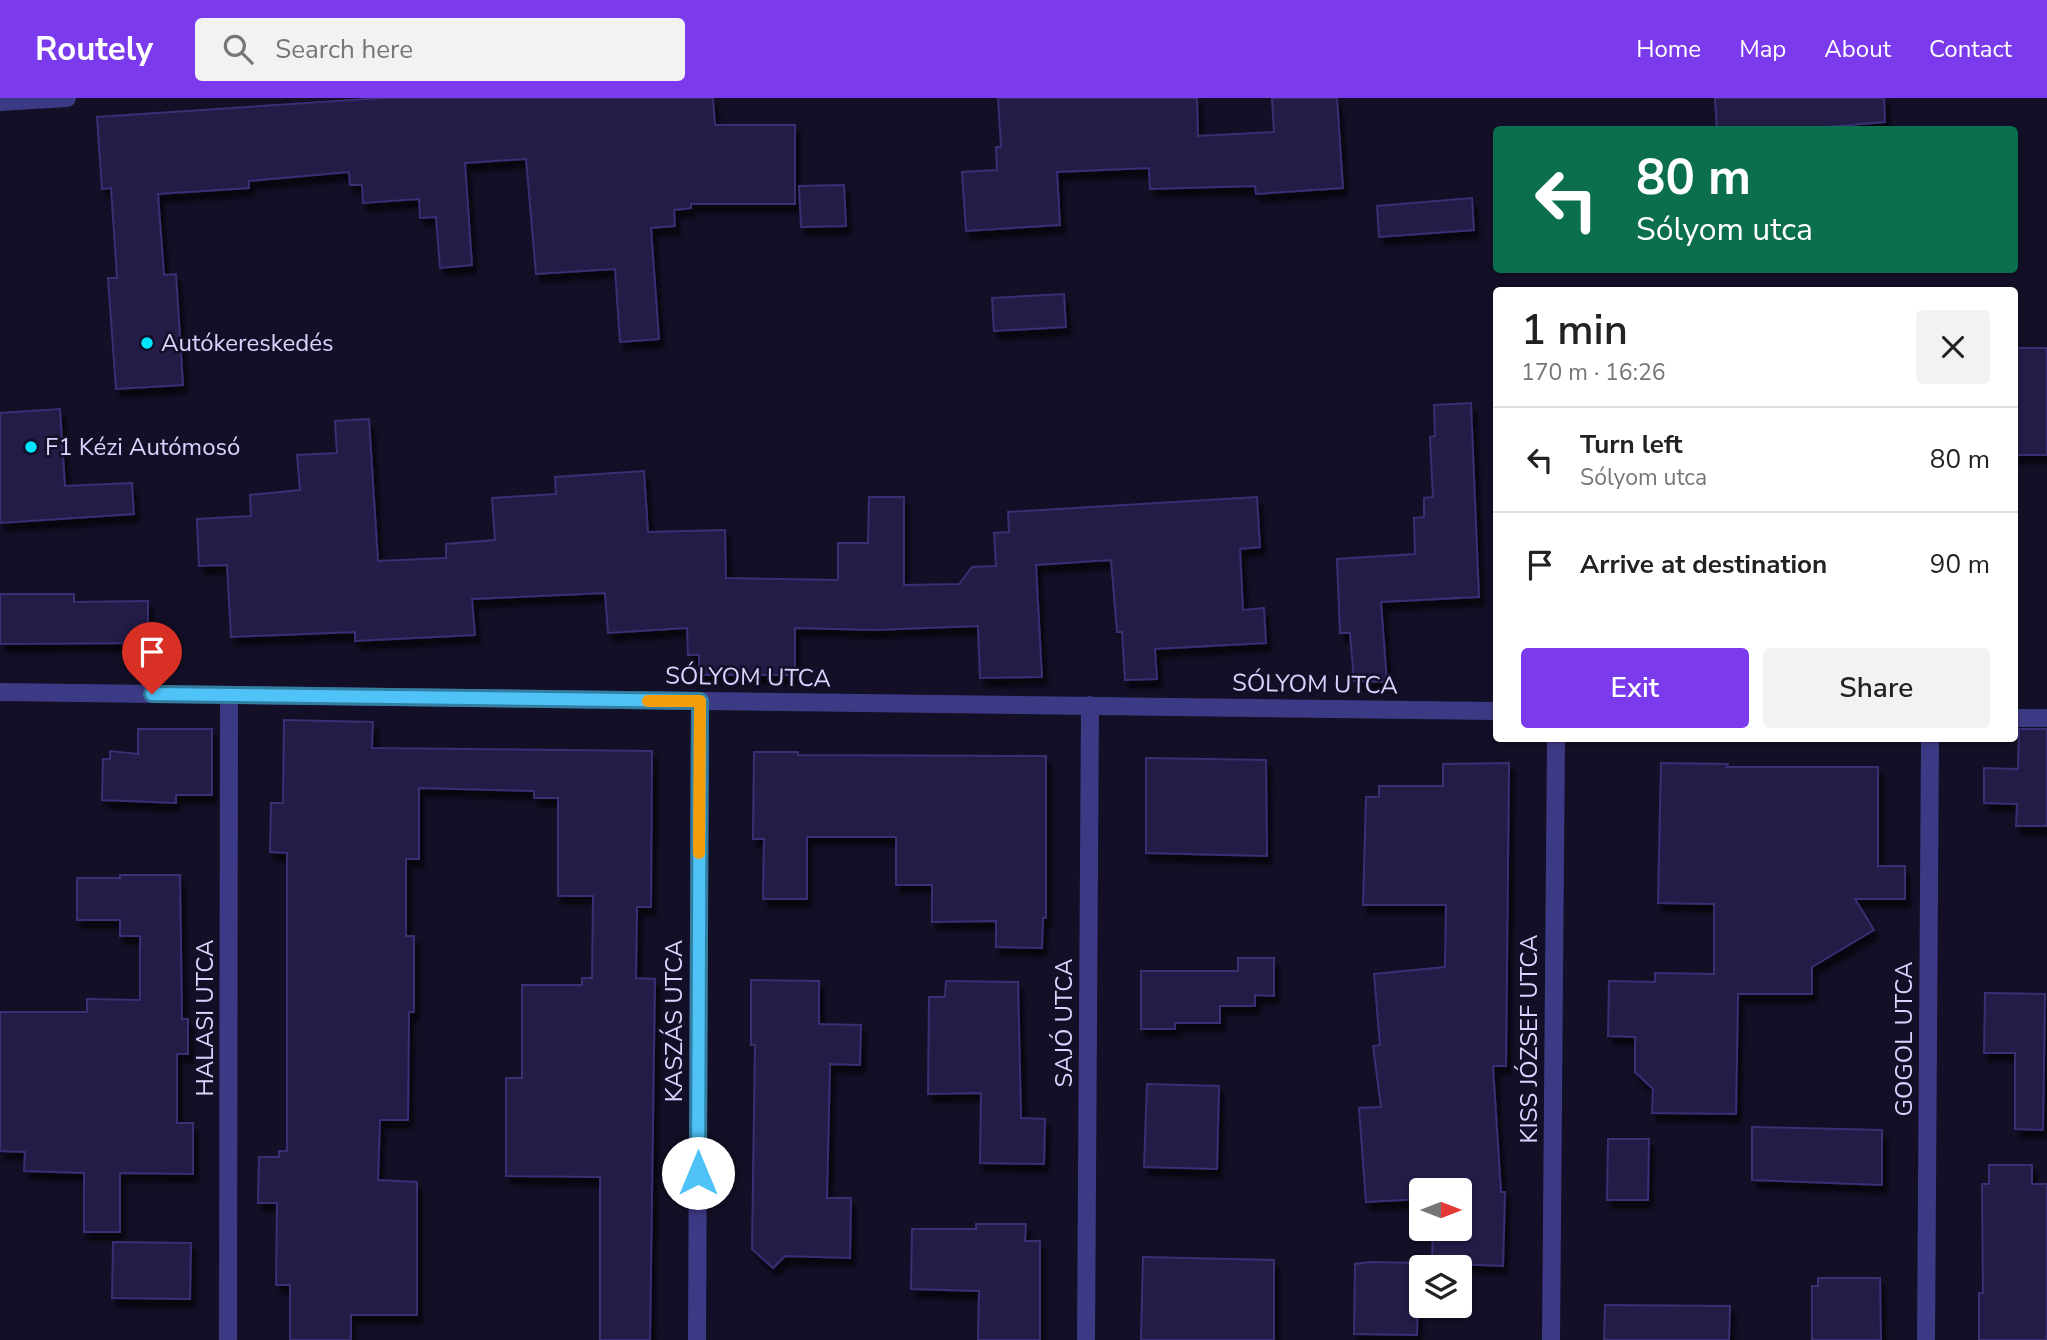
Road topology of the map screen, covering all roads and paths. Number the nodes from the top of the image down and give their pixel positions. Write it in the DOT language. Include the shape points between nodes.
graph roads {
  1 [pos="66,98"];
  2 [pos="0,102"];
  3 [pos="0,692"];
  4 [pos="229,695"];
  5 [pos="700,701"];
  6 [pos="1090,705"];
  7 [pos="1493,711"];
  8 [pos="2018,718"];
  9 [pos="2047,718"];
  10 [pos="1556,742"];
  11 [pos="1930,742"];
  12 [pos="228,1340"];
  13 [pos="697,1340"];
  14 [pos="1086,1340"];
  15 [pos="1551,1340"];
  16 [pos="1926,1340"];
  1 -- 2 [label="street"];
  3 -- 4 [label="street, SÓLYOM UTCA"];
  4 -- 5 [label="street, SÓLYOM UTCA"];
  4 -- 12 [label="street, HALASI UTCA"];
  5 -- 6 [label="street, SÓLYOM UTCA"];
  5 -- 13 [label="street, KASZÁS UTCA"];
  6 -- 7 [label="street, SÓLYOM UTCA"];
  6 -- 14 [label="street, SAJÓ UTCA"];
  8 -- 9 [label="street"];
  10 -- 15 [label="street, KISS JÓZSEF UTCA"];
  11 -- 16 [label="street, GOGOL UTCA"];
}
